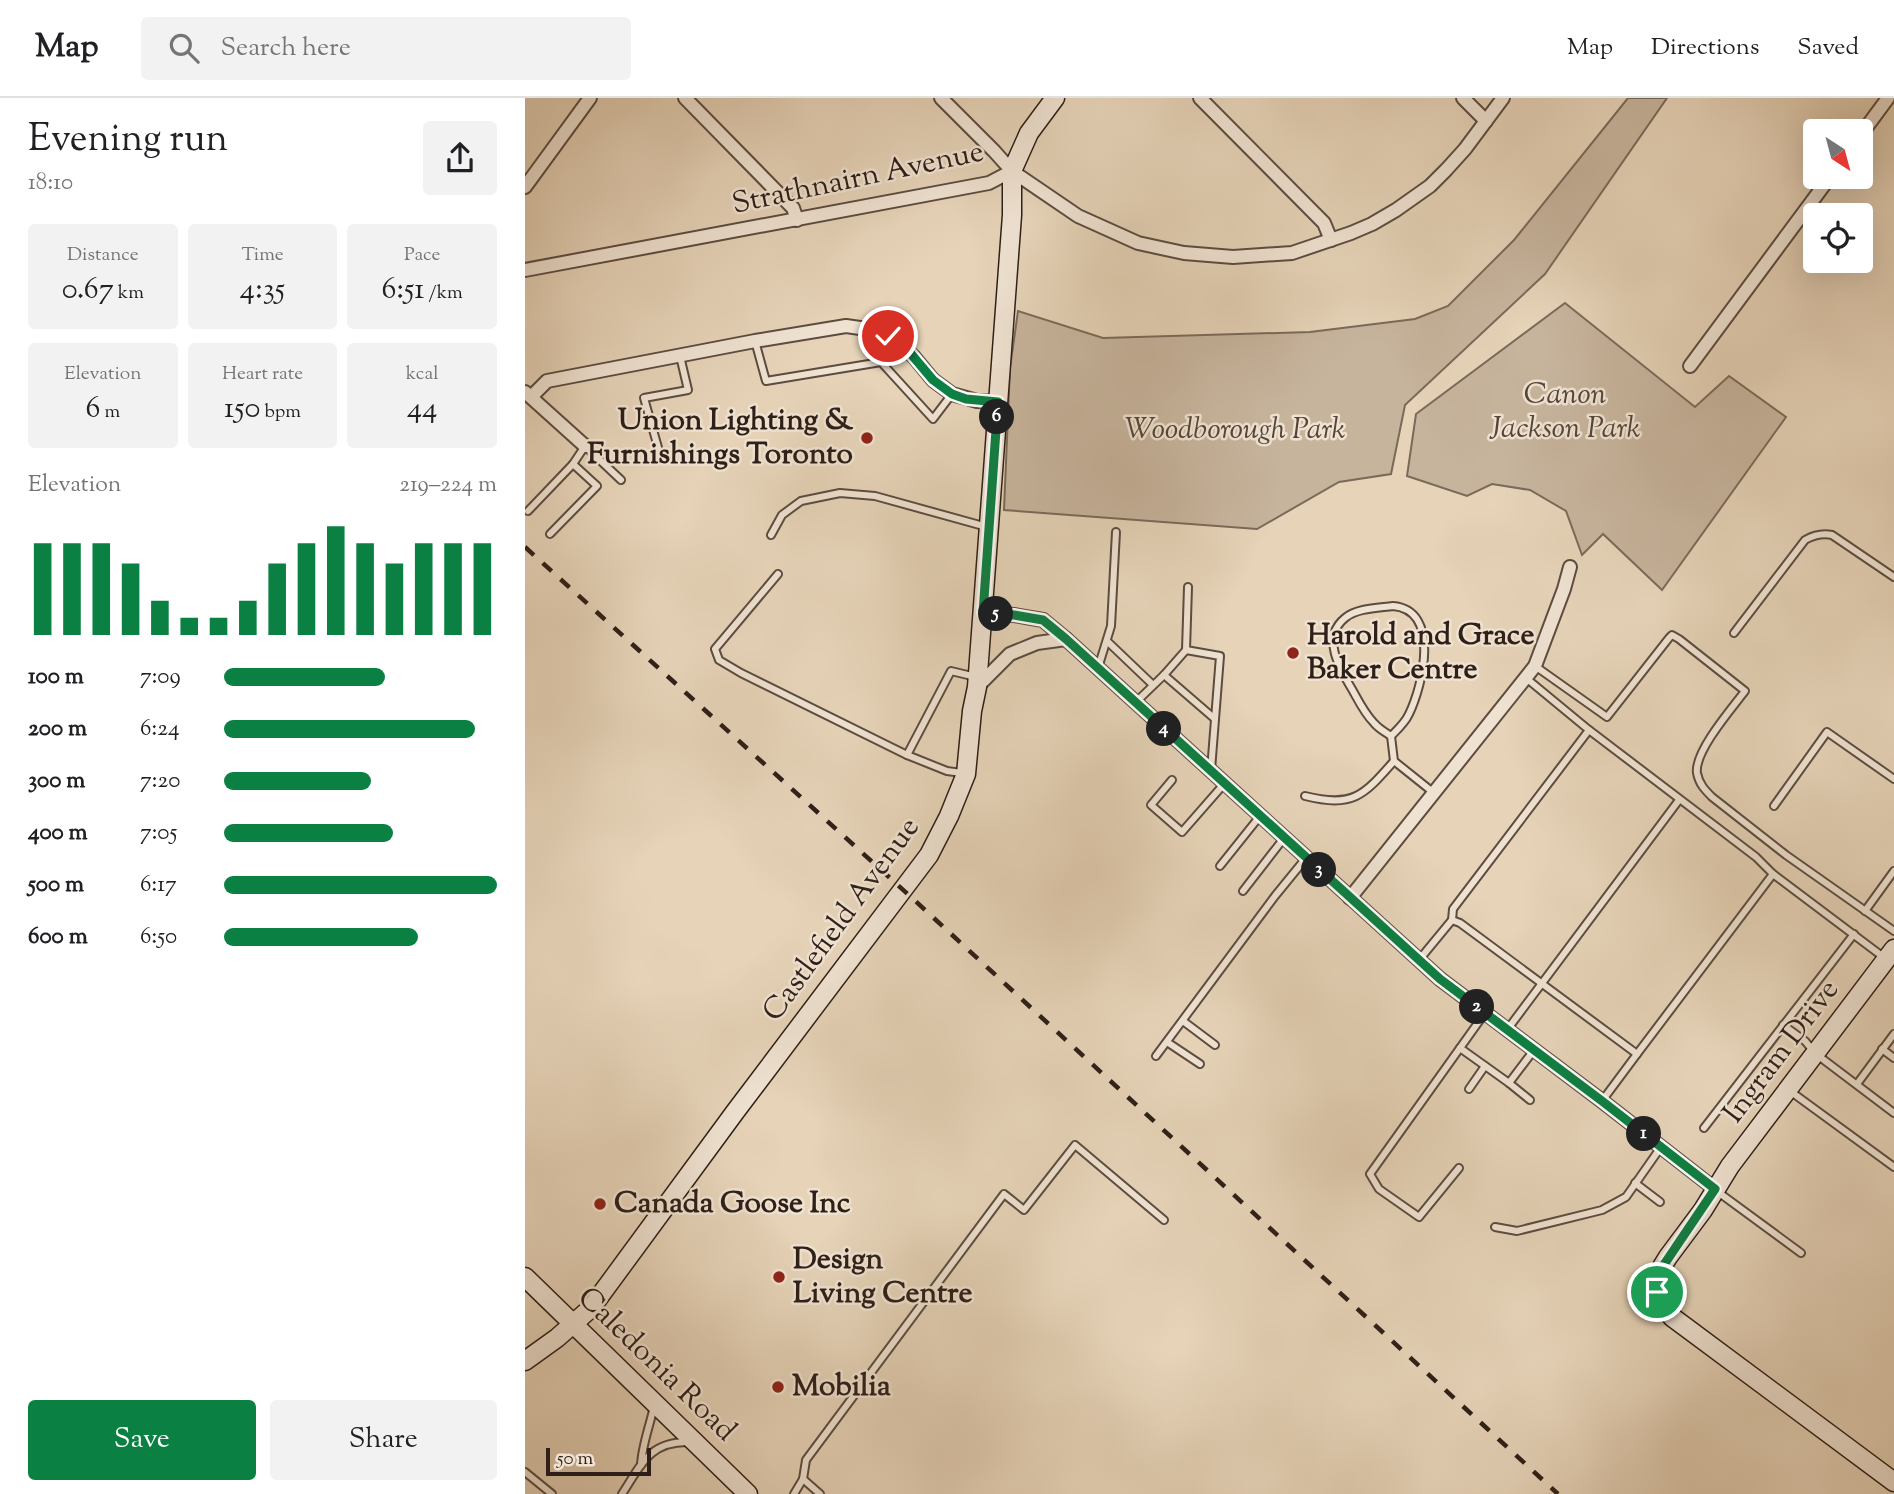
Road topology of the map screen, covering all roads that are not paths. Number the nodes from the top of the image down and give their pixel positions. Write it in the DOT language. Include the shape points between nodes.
graph roads {
  1 [pos="590,98"];
  2 [pos="685,98"];
  3 [pos="941,98"];
  4 [pos="1055,98"];
  5 [pos="1200,98"];
  6 [pos="1463,98"];
  7 [pos="1503,98"];
  8 [pos="1888,98"];
  9 [pos="1873,119"];
  10 [pos="1486,121"];
  11 [pos="1011,171"];
  12 [pos="525,187"];
  13 [pos="1821,189"];
  14 [pos="797,220"];
  15 [pos="1331,240"];
  16 [pos="525,270"];
  17 [pos="755,341"];
  18 [pos="680,356"];
  19 [pos="1691,366"];
  20 [pos="528,394"];
  21 [pos="952,394"];
  22 [pos="998,402"];
  23 [pos="585,446"];
  24 [pos="660,458"];
  25 [pos="573,464"];
  26 [pos="621,480"];
  27 [pos="528,511"];
  28 [pos="989,528"];
  29 [pos="1116,532"];
  30 [pos="550,534"];
  31 [pos="771,535"];
  32 [pos="1570,567"];
  33 [pos="778,574"];
  34 [pos="1894,577"];
  35 [pos="1188,587"];
  36 [pos="983,613"];
  37 [pos="1734,633"];
  38 [pos="1066,639"];
  39 [pos="1108,642"];
  40 [pos="1186,650"];
  41 [pos="1535,666"];
  42 [pos="1098,668"];
  43 [pos="1164,676"];
  44 [pos="1525,678"];
  45 [pos="977,682"];
  46 [pos="1153,685"];
  47 [pos="1135,703"];
  48 [pos="1215,719"];
  49 [pos="1589,730"];
  50 [pos="1391,736"];
  51 [pos="907,755"];
  52 [pos="1394,761"];
  53 [pos="1211,772"];
  54 [pos="966,774"];
  55 [pos="1894,779"];
  56 [pos="1172,780"];
  57 [pos="1224,784"];
  58 [pos="1434,793"];
  59 [pos="1305,796"];
  60 [pos="1679,800"];
  61 [pos="1774,806"];
  62 [pos="1259,816"];
  63 [pos="1284,838"];
  64 [pos="1306,858"];
  65 [pos="1220,866"];
  66 [pos="1894,871"];
  67 [pos="1773,874"];
  68 [pos="1243,891"];
  69 [pos="1350,898"];
  70 [pos="1865,911"];
  71 [pos="1452,920"];
  72 [pos="1894,931"];
  73 [pos="1854,934"];
  74 [pos="1890,954"];
  75 [pos="1419,960"];
  76 [pos="1542,983"];
  77 [pos="1485,1013"];
  78 [pos="1183,1021"];
  79 [pos="1783,1025"];
  80 [pos="1507,1030"];
  81 [pos="1894,1034"];
  82 [pos="1167,1042"];
  83 [pos="1215,1045"];
  84 [pos="1460,1048"];
  85 [pos="1882,1049"];
  86 [pos="1534,1050"];
  87 [pos="1637,1054"];
  88 [pos="1816,1054"];
  89 [pos="1156,1056"];
  90 [pos="1894,1058"];
  91 [pos="1200,1064"];
  92 [pos="1485,1066"];
  93 [pos="1509,1083"];
  94 [pos="1857,1084"];
  95 [pos="1469,1089"];
  96 [pos="1789,1090"];
  97 [pos="1530,1100"];
  98 [pos="1602,1101"];
  99 [pos="1894,1112"];
  100 [pos="1704,1128"];
  101 [pos="1661,1147"];
  102 [pos="1894,1167"];
  103 [pos="1459,1168"];
  104 [pos="1635,1183"];
  105 [pos="1715,1189"];
  106 [pos="1660,1202"];
  107 [pos="1164,1220"];
  108 [pos="1495,1227"];
  109 [pos="1801,1253"];
  110 [pos="525,1277"];
  111 [pos="573,1325"];
  112 [pos="525,1361"];
  113 [pos="654,1404"];
  114 [pos="694,1442"];
  115 [pos="641,1465"];
  116 [pos="525,1472"];
  117 [pos="803,1479"];
  118 [pos="1894,1482"];
  119 [pos="552,1494"];
  120 [pos="622,1494"];
  121 [pos="748,1494"];
  122 [pos="794,1494"];
  123 [pos="820,1494"];
  1 -- 12 [label="street"];
  2 -- 14 [label="street" via="793,208"];
  3 -- 11 [label="street"];
  4 -- 11 [label="street"];
  5 -- 15 [label="street" via="1324,223"];
  6 -- 10 [label="street"];
  7 -- 10 [label="street, Strathnairn Avenue"];
  8 -- 9 [label="street"];
  10 -- 15 [label="street, Strathnairn Avenue" via="1446,170 1421,192 1372,224"];
  11 -- 14 [label="street, Strathnairn Avenue" via="989,183"];
  11 -- 15 [label="street, Strathnairn Avenue" via="1102,228 1138,243 1184,253 1233,257 1292,253"];
  11 -- 22 [label="street, Castlefield Avenue" via="1013,210"];
  13 -- 19 [label="street"];
  14 -- 16 [label="street, Strathnairn Avenue"];
  17 -- 18 [label="street"];
  17 -- 21 [label="street" via="846,326 874,330 906,348 933,380"];
  17 -- 21 [label="lane" via="766,381 881,362 933,419"];
  18 -- 20 [label="street" via="547,381"];
  18 -- 24 [label="lane" via="688,390 644,398"];
  20 -- 23 [label="street"];
  21 -- 22 [label="street"];
  22 -- 28 [label="street, Castlefield Avenue"];
  23 -- 25 [label="lane"];
  23 -- 26 [label="lane"];
  25 -- 27 [label="lane"];
  25 -- 30 [label="lane" via="597,486"];
  28 -- 31 [label="lane" via="874,496 840,493 801,501 782,515"];
  28 -- 36 [label="street, Castlefield Avenue"];
  29 -- 39 [label="lane" via="1114,608"];
  32 -- 41 [label="street"];
  33 -- 51 [label="lane" via="715,649 719,660"];
  34 -- 37 [label="lane" via="1832,535 1811,536"];
  35 -- 40 [label="lane"];
  36 -- 38 [label="street" via="1043,620"];
  36 -- 45 [label="street, Castlefield Avenue"];
  38 -- 42 [label="street"];
  38 -- 45 [label="street" via="1037,643 1010,654"];
  39 -- 42 [label="lane"];
  39 -- 46 [label="lane"];
  40 -- 43 [label="lane"];
  40 -- 48 [label="lane" via="1220,656"];
  41 -- 44 [label="street"];
  41 -- 70 [label="lane" via="1607,718 1668,638 1679,639 1745,691 1711,736 1698,763 1702,787"];
  42 -- 47 [label="street"];
  43 -- 46 [label="lane"];
  43 -- 48 [label="lane"];
  44 -- 49 [label="lane"];
  44 -- 58 [label="street"];
  45 -- 51 [label="lane" via="951,671"];
  45 -- 54 [label="street, Castlefield Avenue"];
  46 -- 47 [label="lane"];
  47 -- 53 [label="street"];
  48 -- 53 [label="lane"];
  49 -- 60 [label="lane"];
  49 -- 71 [label="lane" via="1453,909"];
  50 -- 50 [label="lane" via="1408,717 1413,703 1423,643 1414,615 1392,606 1349,615 1336,629 1333,643 1338,666 1361,707"];
  50 -- 52 [label="lane"];
  51 -- 54 [label="lane"];
  52 -- 58 [label="lane"];
  52 -- 59 [label="lane" via="1369,789 1356,796 1333,801"];
  53 -- 57 [label="street"];
  54 -- 111 [label="street, Castlefield Avenue" via="929,855 591,1308"];
  55 -- 61 [label="lane" via="1827,732"];
  56 -- 57 [label="lane" via="1151,805 1182,832"];
  57 -- 62 [label="street"];
  58 -- 69 [label="street"];
  60 -- 67 [label="lane"];
  60 -- 76 [label="lane"];
  62 -- 63 [label="street"];
  62 -- 65 [label="lane"];
  63 -- 64 [label="street"];
  63 -- 68 [label="lane"];
  64 -- 69 [label="street"];
  64 -- 78 [label="lane"];
  66 -- 70 [label="lane"];
  67 -- 73 [label="lane"];
  67 -- 87 [label="lane"];
  69 -- 75 [label="street"];
  70 -- 72 [label="lane"];
  71 -- 75 [label="lane"];
  71 -- 76 [label="lane"];
  73 -- 74 [label="lane"];
  73 -- 79 [label="lane"];
  74 -- 88 [label="street, Ingram Drive"];
  75 -- 77 [label="street"];
  76 -- 80 [label="lane"];
  76 -- 87 [label="lane"];
  77 -- 80 [label="street"];
  77 -- 84 [label="lane"];
  78 -- 82 [label="lane"];
  78 -- 83 [label="lane"];
  79 -- 88 [label="lane"];
  79 -- 100 [label="lane"];
  80 -- 86 [label="street"];
  81 -- 85 [label="lane"];
  82 -- 89 [label="lane"];
  82 -- 91 [label="lane"];
  84 -- 92 [label="lane"];
  84 -- 103 [label="lane" via="1370,1174 1379,1189 1419,1217"];
  85 -- 90 [label="lane"];
  85 -- 94 [label="lane"];
  86 -- 93 [label="lane"];
  86 -- 98 [label="street"];
  87 -- 98 [label="lane"];
  88 -- 94 [label="lane"];
  88 -- 96 [label="street, Ingram Drive"];
  92 -- 93 [label="lane"];
  92 -- 95 [label="lane"];
  93 -- 97 [label="lane"];
  94 -- 99 [label="lane"];
  96 -- 102 [label="lane"];
  96 -- 105 [label="street, Ingram Drive"];
  98 -- 101 [label="street"];
  101 -- 104 [label="lane"];
  101 -- 105 [label="street"];
  104 -- 106 [label="lane"];
  104 -- 108 [label="lane" via="1626,1197 1602,1210 1517,1231"];
  105 -- 109 [label="lane"];
  105 -- 118 [label="street, Ingram Drive" via="1657,1275 1660,1302 1672,1317"];
  107 -- 117 [label="lane" via="1075,1145 1024,1210 1004,1195 807,1460"];
  110 -- 111 [label="street, Caledonia Road"];
  111 -- 112 [label="street, Castlefield Avenue"];
  111 -- 113 [label="street, Caledonia Road"];
  113 -- 114 [label="street, Caledonia Road"];
  113 -- 115 [label="lane"];
  114 -- 115 [label="lane" via="667,1444"];
  114 -- 121 [label="street, Caledonia Road"];
  115 -- 120 [label="lane"];
  116 -- 119 [label="lane"];
  117 -- 122 [label="lane"];
  117 -- 123 [label="lane"];
}
